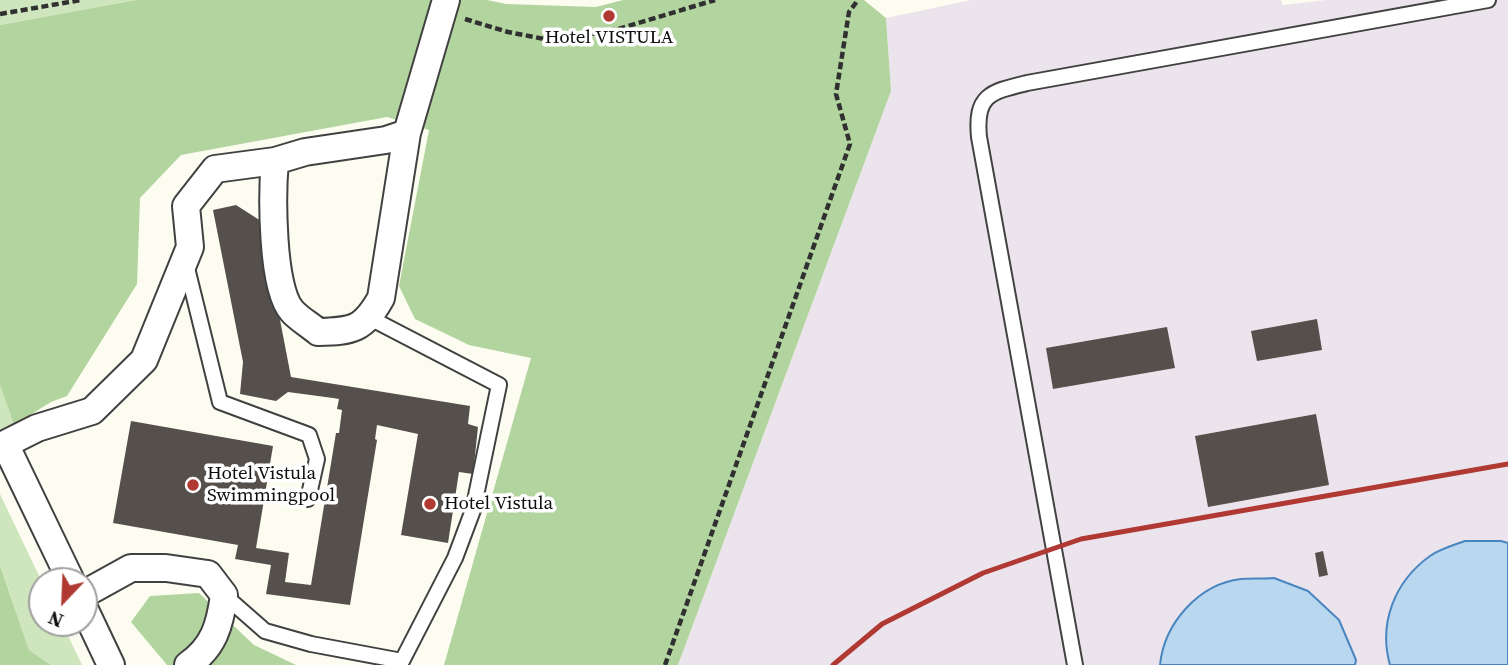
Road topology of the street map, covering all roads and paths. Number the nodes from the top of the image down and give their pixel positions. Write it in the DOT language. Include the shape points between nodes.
graph roads {
  1 [pos="81,0"];
  2 [pos="715,0"];
  3 [pos="858,0"];
  4 [pos="1488,0"];
  5 [pos="452,8"];
  6 [pos="0,14"];
  7 [pos="407,133"];
  8 [pos="275,161"];
  9 [pos="184,260"];
  10 [pos="370,318"];
  11 [pos="308,499"];
  12 [pos="64,567"];
  13 [pos="98,586"];
  14 [pos="224,595"];
  15 [pos="98,637"];
  16 [pos="111,665"];
  17 [pos="188,665"];
  18 [pos="665,665"];
  19 [pos="1075,665"];
  1 -- 6 [label="path"];
  2 -- 5 [label="path" via="618,29 555,41 508,32"];
  3 -- 18 [label="path" via="849,12 835,94 850,144"];
  4 -- 19 [label="lane" via="1027,83 998,90 980,106 979,137"];
  5 -- 7 [label="street"];
  7 -- 8 [label="street"];
  7 -- 10 [label="street" via="381,298"];
  8 -- 9 [label="street" via="215,169 186,206 190,247"];
  8 -- 10 [label="street" via="273,232 291,310 318,332 348,331"];
  9 -- 11 [label="lane" via="220,402 309,435 317,458"];
  9 -- 12 [label="street" via="144,360 92,411 37,428 5,444"];
  10 -- 14 [label="lane" via="499,385 473,510 456,558 402,661 265,631"];
  13 -- 14 [label="street" via="131,568 166,568 208,574"];
  14 -- 17 [label="street" via="219,628 200,657"];
  15 -- 16 [label="street"];
}
